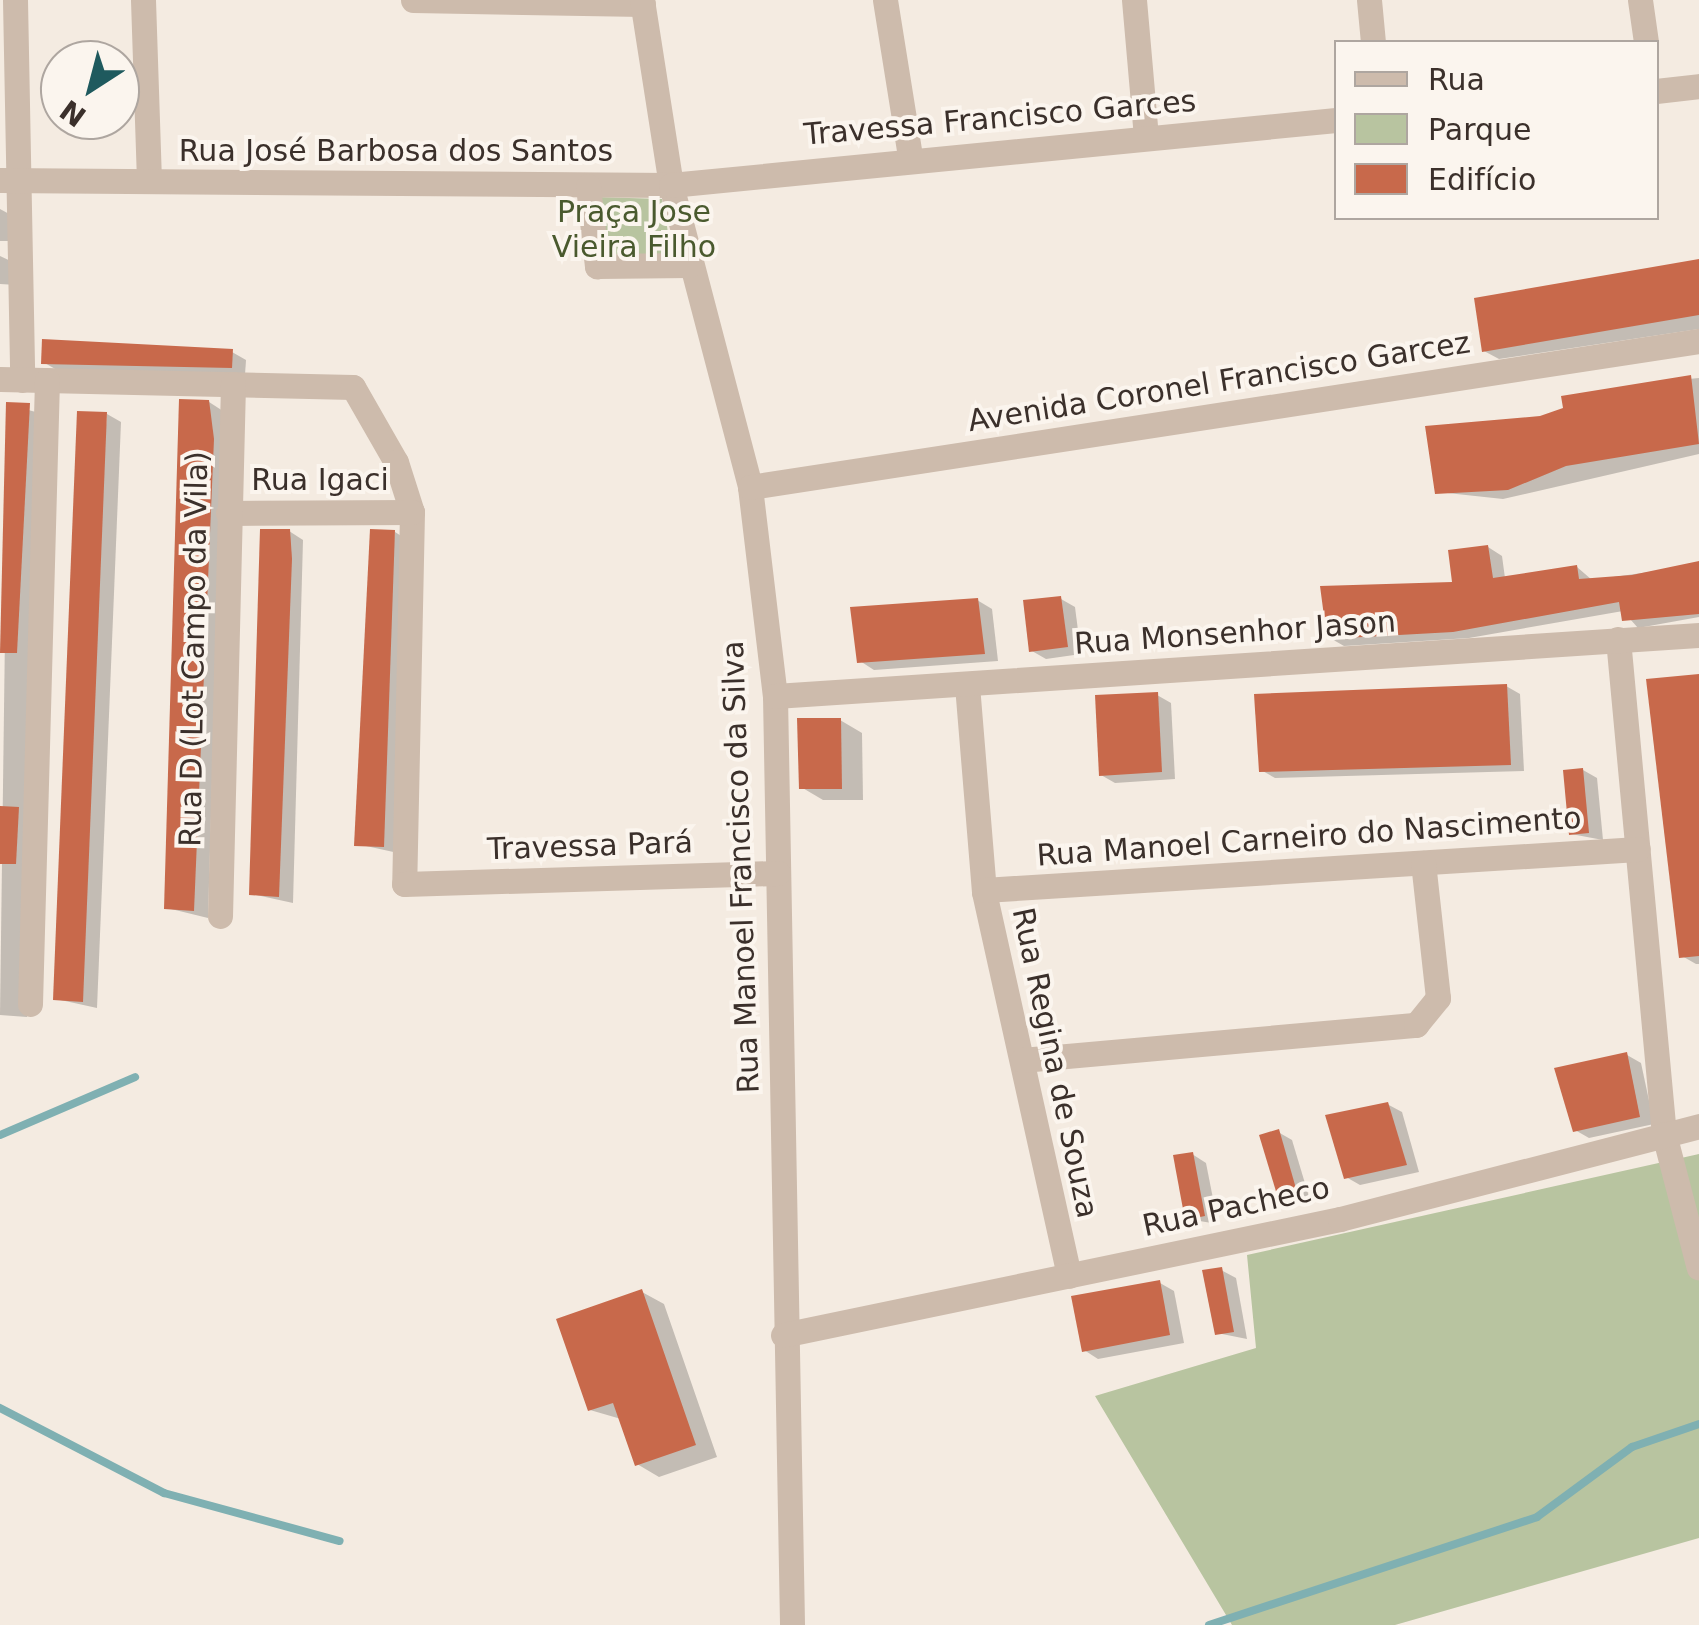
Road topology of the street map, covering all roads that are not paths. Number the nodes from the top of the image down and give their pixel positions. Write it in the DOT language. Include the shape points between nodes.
graph roads {
  1 [pos="15,0"];
  2 [pos="143,0"];
  3 [pos="413,0"];
  4 [pos="885,0"];
  5 [pos="1134,0"];
  6 [pos="1369,0"];
  7 [pos="1640,0"];
  8 [pos="643,2"];
  9 [pos="1373,40"];
  10 [pos="1646,40"];
  11 [pos="1699,86"];
  12 [pos="1659,90"];
  13 [pos="1334,120"];
  14 [pos="1146,136"];
  15 [pos="910,156"];
  16 [pos="8,180"];
  17 [pos="149,181"];
  18 [pos="670,184"];
  19 [pos="588,186"];
  20 [pos="689,265"];
  21 [pos="1699,341"];
  22 [pos="23,380"];
  23 [pos="233,384"];
  24 [pos="750,487"];
  25 [pos="228,512"];
  26 [pos="412,512"];
  27 [pos="1699,636"];
  28 [pos="1618,639"];
  29 [pos="968,684"];
  30 [pos="775,696"];
  31 [pos="1638,850"];
  32 [pos="1423,863"];
  33 [pos="778,874"];
  34 [pos="984,890"];
  35 [pos="220,916"];
  36 [pos="30,1004"];
  37 [pos="1022,1060"];
  38 [pos="1699,1126"];
  39 [pos="1664,1134"];
  40 [pos="1699,1268"];
  41 [pos="1069,1276"];
  42 [pos="782,1335"];
  43 [pos="792,1625"];
  1 -- 16 [label="street"];
  2 -- 17 [label="street"];
  3 -- 8 [label="street"];
  4 -- 15 [label="street"];
  5 -- 14 [label="street"];
  6 -- 9 [label="street"];
  7 -- 10 [label="street"];
  8 -- 18 [label="street, Rua Manoel Francisco da Silva"];
  11 -- 12 [label="street"];
  13 -- 14 [label="street, Travessa Francisco Garces"];
  14 -- 15 [label="street, Travessa Francisco Garces"];
  15 -- 18 [label="street, Travessa Francisco Garces"];
  16 -- 17 [label="street, Rua José Barbosa dos Santos"];
  16 -- 22 [label="street"];
  17 -- 19 [label="street, Rua José Barbosa dos Santos"];
  18 -- 19 [label="street, Rua José Barbosa dos Santos"];
  18 -- 20 [label="street, Rua Manoel Francisco da Silva"];
  19 -- 20 [label="street" via="598,266"];
  20 -- 24 [label="street, Rua Manoel Francisco da Silva"];
  21 -- 24 [label="street, Avenida Coronel Francisco Garcez"];
  22 -- 23 [label="street"];
  22 -- 36 [label="street"];
  23 -- 25 [label="street, Rua D (Lot Campo da Vila)"];
  23 -- 26 [label="street" via="353,387 396,462"];
  24 -- 30 [label="street, Rua Manoel Francisco da Silva"];
  25 -- 26 [label="street, Rua Igaci"];
  25 -- 35 [label="street, Rua D (Lot Campo da Vila)"];
  26 -- 33 [label="street, Travessa Pará" via="404,884"];
  27 -- 28 [label="street, Rua Monsenhor Jason"];
  28 -- 29 [label="street, Rua Monsenhor Jason"];
  28 -- 31 [label="street"];
  29 -- 30 [label="street, Rua Monsenhor Jason"];
  29 -- 34 [label="street, Rua Regina de Souza"];
  30 -- 33 [label="street, Rua Manoel Francisco da Silva"];
  31 -- 32 [label="street, Rua Manoel Carneiro do Nascimento"];
  31 -- 39 [label="street"];
  32 -- 34 [label="street, Rua Manoel Carneiro do Nascimento"];
  32 -- 37 [label="street" via="1438,998 1426,1017"];
  33 -- 42 [label="street, Rua Manoel Francisco da Silva"];
  34 -- 37 [label="street, Rua Regina de Souza"];
  37 -- 41 [label="street, Rua Regina de Souza"];
  38 -- 39 [label="street, Rua Pacheco"];
  39 -- 40 [label="street"];
  39 -- 41 [label="street, Rua Pacheco" via="1340,1219"];
  41 -- 42 [label="street, Rua Pacheco"];
  42 -- 43 [label="street, Rua Manoel Francisco da Silva"];
}
